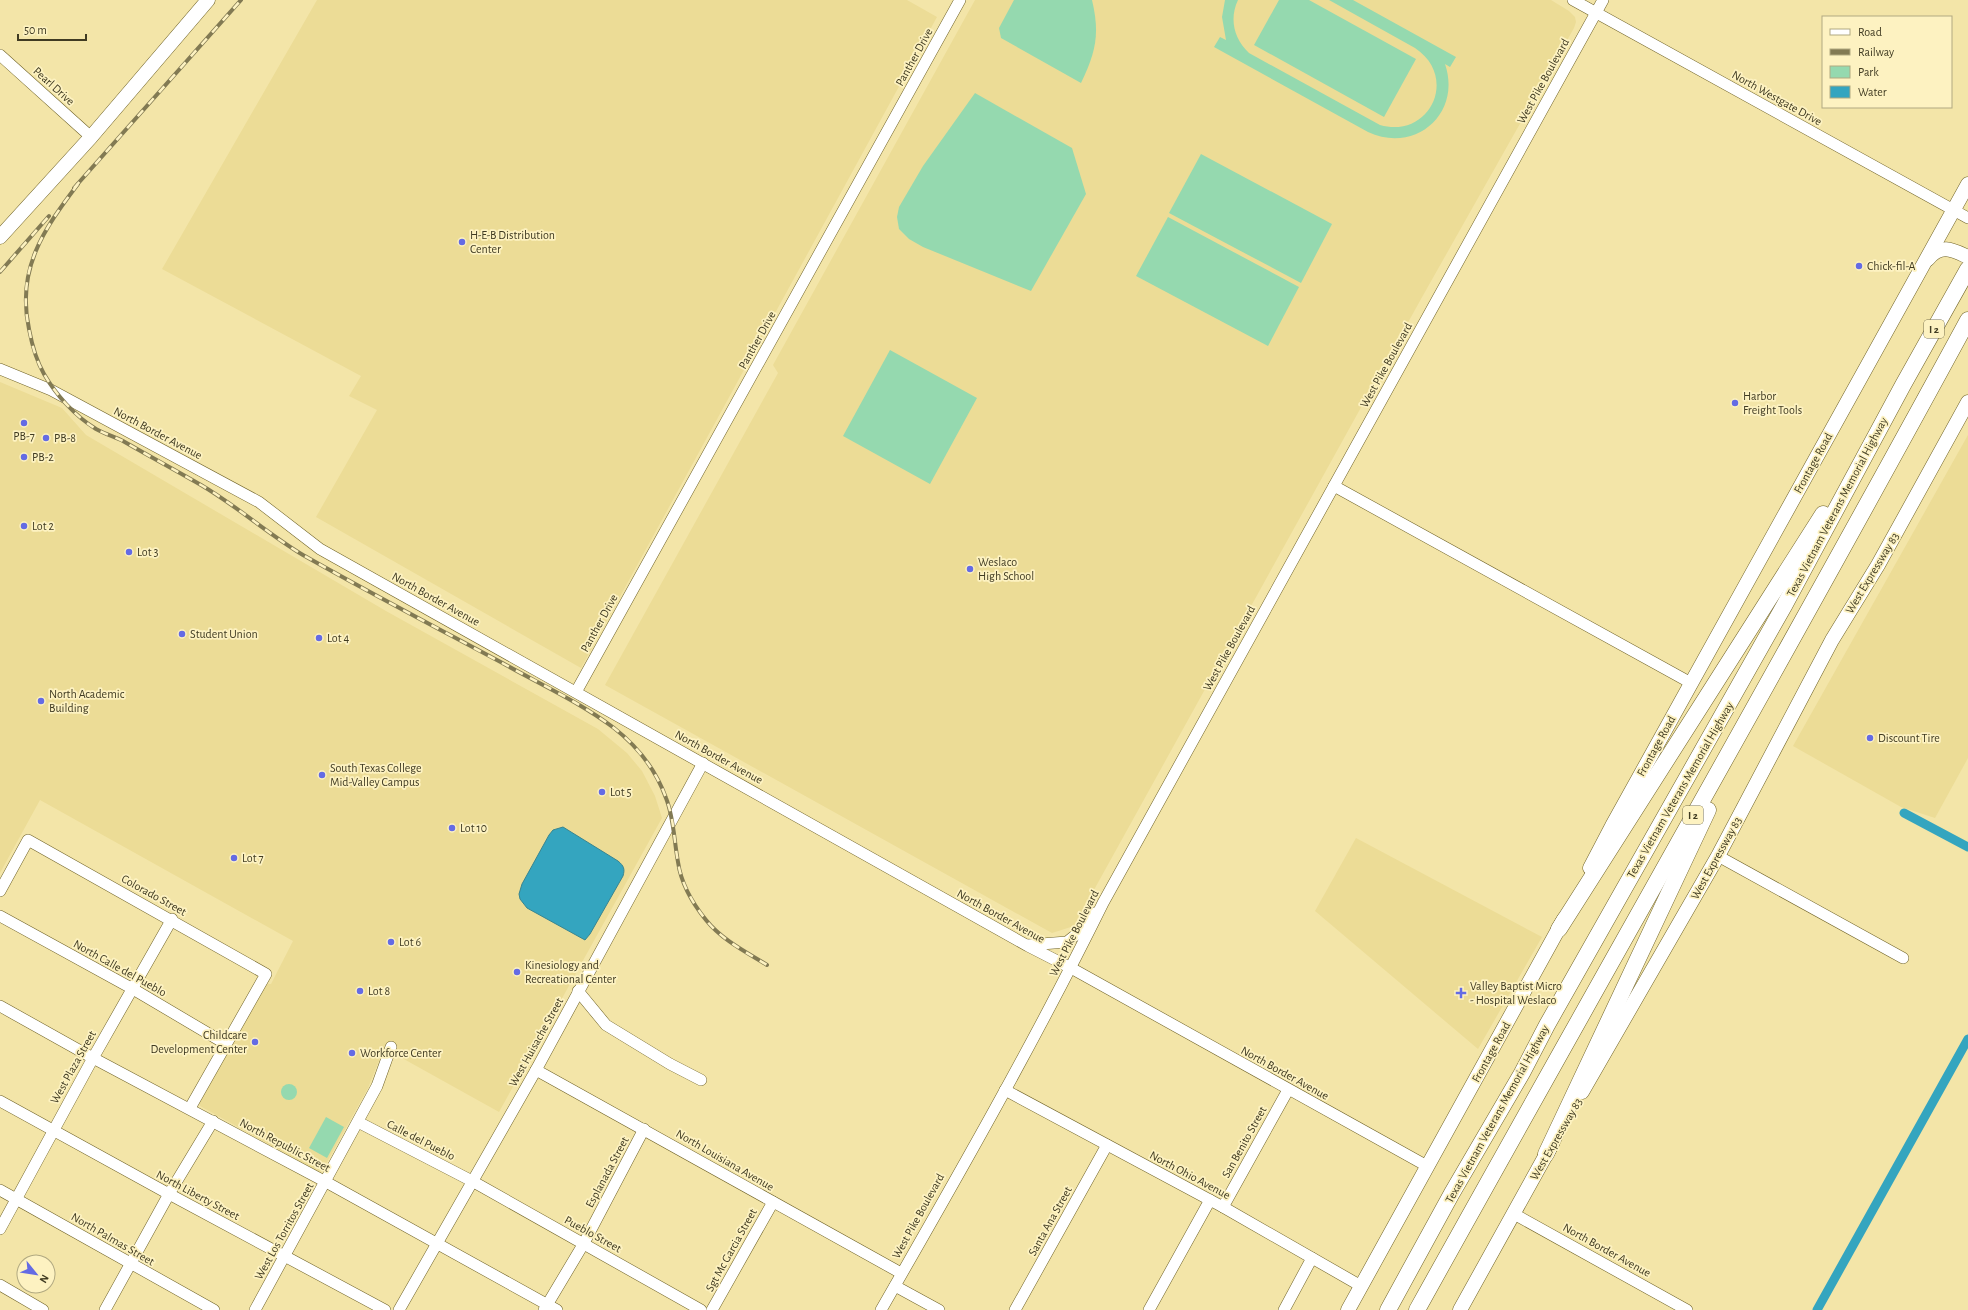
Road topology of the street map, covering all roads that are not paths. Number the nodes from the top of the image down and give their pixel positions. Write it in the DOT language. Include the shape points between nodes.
graph roads {
  1 [pos="208,0"];
  2 [pos="960,0"];
  3 [pos="1573,0"];
  4 [pos="1603,0"];
  5 [pos="1596,13"];
  6 [pos="0,55"];
  7 [pos="91,137"];
  8 [pos="1968,184"];
  9 [pos="1953,210"];
  10 [pos="1968,218"];
  11 [pos="0,237"];
  12 [pos="1968,257"];
  13 [pos="1924,263"];
  14 [pos="1967,271"];
  15 [pos="1968,320"];
  16 [pos="0,369"];
  17 [pos="1903,385"];
  18 [pos="1968,402"];
  19 [pos="1334,486"];
  20 [pos="1691,683"];
  21 [pos="576,692"];
  22 [pos="1764,692"];
  23 [pos="704,763"];
  24 [pos="1718,856"];
  25 [pos="0,892"];
  26 [pos="1103,903"];
  27 [pos="0,916"];
  28 [pos="172,919"];
  29 [pos="1559,929"];
  30 [pos="1028,946"];
  31 [pos="1903,958"];
  32 [pos="1071,968"];
  33 [pos="133,989"];
  34 [pos="578,991"];
  35 [pos="0,1006"];
  36 [pos="226,1044"];
  37 [pos="391,1047"];
  38 [pos="93,1058"];
  39 [pos="536,1070"];
  40 [pos="701,1080"];
  41 [pos="1004,1090"];
  42 [pos="1288,1090"];
  43 [pos="0,1101"];
  44 [pos="190,1108"];
  45 [pos="213,1121"];
  46 [pos="358,1122"];
  47 [pos="644,1129"];
  48 [pos="53,1131"];
  49 [pos="1107,1145"];
  50 [pos="1546,1154"];
  51 [pos="1427,1166"];
  52 [pos="472,1181"];
  53 [pos="326,1182"];
  54 [pos="0,1190"];
  55 [pos="169,1194"];
  56 [pos="17,1199"];
  57 [pos="1210,1200"];
  58 [pos="773,1202"];
  59 [pos="1223,1207"];
  60 [pos="1514,1214"];
  61 [pos="0,1229"];
  62 [pos="437,1243"];
  63 [pos="584,1243"];
  64 [pos="284,1257"];
  65 [pos="1312,1258"];
  66 [pos="131,1265"];
  67 [pos="901,1273"];
  68 [pos="0,1285"];
  69 [pos="895,1286"];
  70 [pos="1361,1286"];
  71 [pos="549,1308"];
  72 [pos="43,1310"];
  73 [pos="105,1310"];
  74 [pos="214,1310"];
  75 [pos="256,1310"];
  76 [pos="385,1310"];
  77 [pos="399,1310"];
  78 [pos="701,1310"];
  79 [pos="712,1310"];
  80 [pos="880,1310"];
  81 [pos="939,1310"];
  82 [pos="1015,1310"];
  83 [pos="1149,1310"];
  84 [pos="1284,1310"];
  85 [pos="1348,1310"];
  86 [pos="1388,1310"];
  87 [pos="1417,1310"];
  88 [pos="1460,1310"];
  89 [pos="1687,1310"];
  1 -- 7 [label="main road"];
  2 -- 21 [label="street, Panther Drive"];
  3 -- 5 [label="street, North Westgate Drive"];
  4 -- 5 [label="street, West Pike Boulevard"];
  5 -- 9 [label="street, North Westgate Drive"];
  5 -- 19 [label="street, West Pike Boulevard"];
  6 -- 7 [label="street, Pearl Drive"];
  7 -- 11 [label="main road"];
  8 -- 9 [label="main road, Frontage Road"];
  9 -- 10 [label="street, North Westgate Drive"];
  9 -- 13 [label="main road, Frontage Road"];
  12 -- 13 [label="main road" via="1951,249 1940,249"];
  13 -- 20 [label="main road, Frontage Road"];
  14 -- 17 [label="highway, Texas Vietnam Veterans Memorial Highway / I 2"];
  15 -- 22 [label="highway, Texas Vietnam Veterans Memorial Highway / I 2"];
  16 -- 21 [label="street, North Border Avenue" via="51,390 259,502 320,549"];
  17 -- 29 [label="highway"];
  17 -- 86 [label="highway, Texas Vietnam Veterans Memorial Highway / I 2" via="1784,606 1546,1025 1522,1073"];
  18 -- 24 [label="main road, West Expressway 83" via="1878,565 1832,640"];
  19 -- 20 [label="street"];
  19 -- 26 [label="street, West Pike Boulevard"];
  20 -- 29 [label="main road, Frontage Road"];
  21 -- 23 [label="street, North Border Avenue"];
  22 -- 50 [label="highway"];
  22 -- 87 [label="highway, Texas Vietnam Veterans Memorial Highway / I 2" via="1622,939"];
  23 -- 30 [label="street, North Border Avenue"];
  23 -- 34 [label="street, West Huisache Street"];
  24 -- 31 [label="street"];
  24 -- 50 [label="main road, West Expressway 83"];
  25 -- 28 [label="street, Colorado Street" via="28,840"];
  26 -- 30 [label="street" via="1067,942"];
  26 -- 32 [label="street, West Pike Boulevard"];
  27 -- 33 [label="street, North Calle del Pueblo"];
  28 -- 33 [label="street, West Plaza Street"];
  28 -- 36 [label="street, Colorado Street" via="266,974"];
  29 -- 51 [label="main road, Frontage Road"];
  30 -- 32 [label="street, North Border Avenue"];
  32 -- 41 [label="street, West Pike Boulevard"];
  32 -- 42 [label="street, North Border Avenue"];
  33 -- 36 [label="street, North Calle del Pueblo"];
  33 -- 38 [label="street, West Plaza Street"];
  34 -- 39 [label="street, West Huisache Street"];
  34 -- 40 [label="street" via="606,1025"];
  35 -- 38 [label="street, North Republic Street"];
  36 -- 44 [label="street"];
  37 -- 46 [label="street, West Los Torritos Street" via="377,1086"];
  38 -- 44 [label="street, North Republic Street"];
  38 -- 48 [label="street, West Plaza Street"];
  39 -- 47 [label="street, North Louisiana Avenue"];
  39 -- 52 [label="street, West Huisache Street"];
  41 -- 49 [label="street, North Ohio Avenue"];
  41 -- 67 [label="street, West Pike Boulevard"];
  42 -- 51 [label="street, North Border Avenue"];
  42 -- 59 [label="street, San Benito Street"];
  43 -- 48 [label="street, North Liberty Street"];
  44 -- 45 [label="street, North Republic Street"];
  45 -- 53 [label="street, North Republic Street"];
  45 -- 55 [label="street"];
  46 -- 52 [label="street, Calle del Pueblo"];
  46 -- 53 [label="street, West Los Torritos Street"];
  47 -- 58 [label="street, North Louisiana Avenue"];
  47 -- 63 [label="street, Esplanada Street"];
  48 -- 55 [label="street, North Liberty Street"];
  48 -- 56 [label="street, West Plaza Street"];
  49 -- 57 [label="street, North Ohio Avenue"];
  49 -- 82 [label="street, Santa Ana Street"];
  50 -- 60 [label="main road, West Expressway 83"];
  51 -- 70 [label="main road, Frontage Road"];
  52 -- 62 [label="street, West Huisache Street"];
  52 -- 63 [label="street, Pueblo Street"];
  53 -- 62 [label="street, North Republic Street"];
  53 -- 64 [label="street, West Los Torritos Street"];
  54 -- 56 [label="street, North Palmas Street"];
  55 -- 64 [label="street, North Liberty Street"];
  55 -- 66 [label="street"];
  56 -- 61 [label="street, West Plaza Street"];
  56 -- 66 [label="street, North Palmas Street"];
  57 -- 59 [label="street, North Ohio Avenue"];
  57 -- 83 [label="street"];
  58 -- 67 [label="street, North Louisiana Avenue"];
  58 -- 79 [label="street, Sgt Mc Garcia Street"];
  59 -- 65 [label="street, North Ohio Avenue"];
  60 -- 88 [label="main road, West Expressway 83"];
  60 -- 89 [label="street, North Border Avenue"];
  62 -- 71 [label="street, North Republic Street"];
  62 -- 77 [label="street, West Huisache Street"];
  63 -- 71 [label="street, Esplanada Street"];
  63 -- 78 [label="street, Pueblo Street"];
  64 -- 75 [label="street, West Los Torritos Street"];
  64 -- 76 [label="street, North Liberty Street"];
  65 -- 70 [label="street, North Ohio Avenue"];
  65 -- 84 [label="street"];
  66 -- 73 [label="street"];
  66 -- 74 [label="street, North Palmas Street"];
  67 -- 69 [label="street, West Pike Boulevard"];
  68 -- 72 [label="street"];
  69 -- 80 [label="street, West Pike Boulevard"];
  69 -- 81 [label="street"];
  70 -- 85 [label="main road, Frontage Road"];
}
